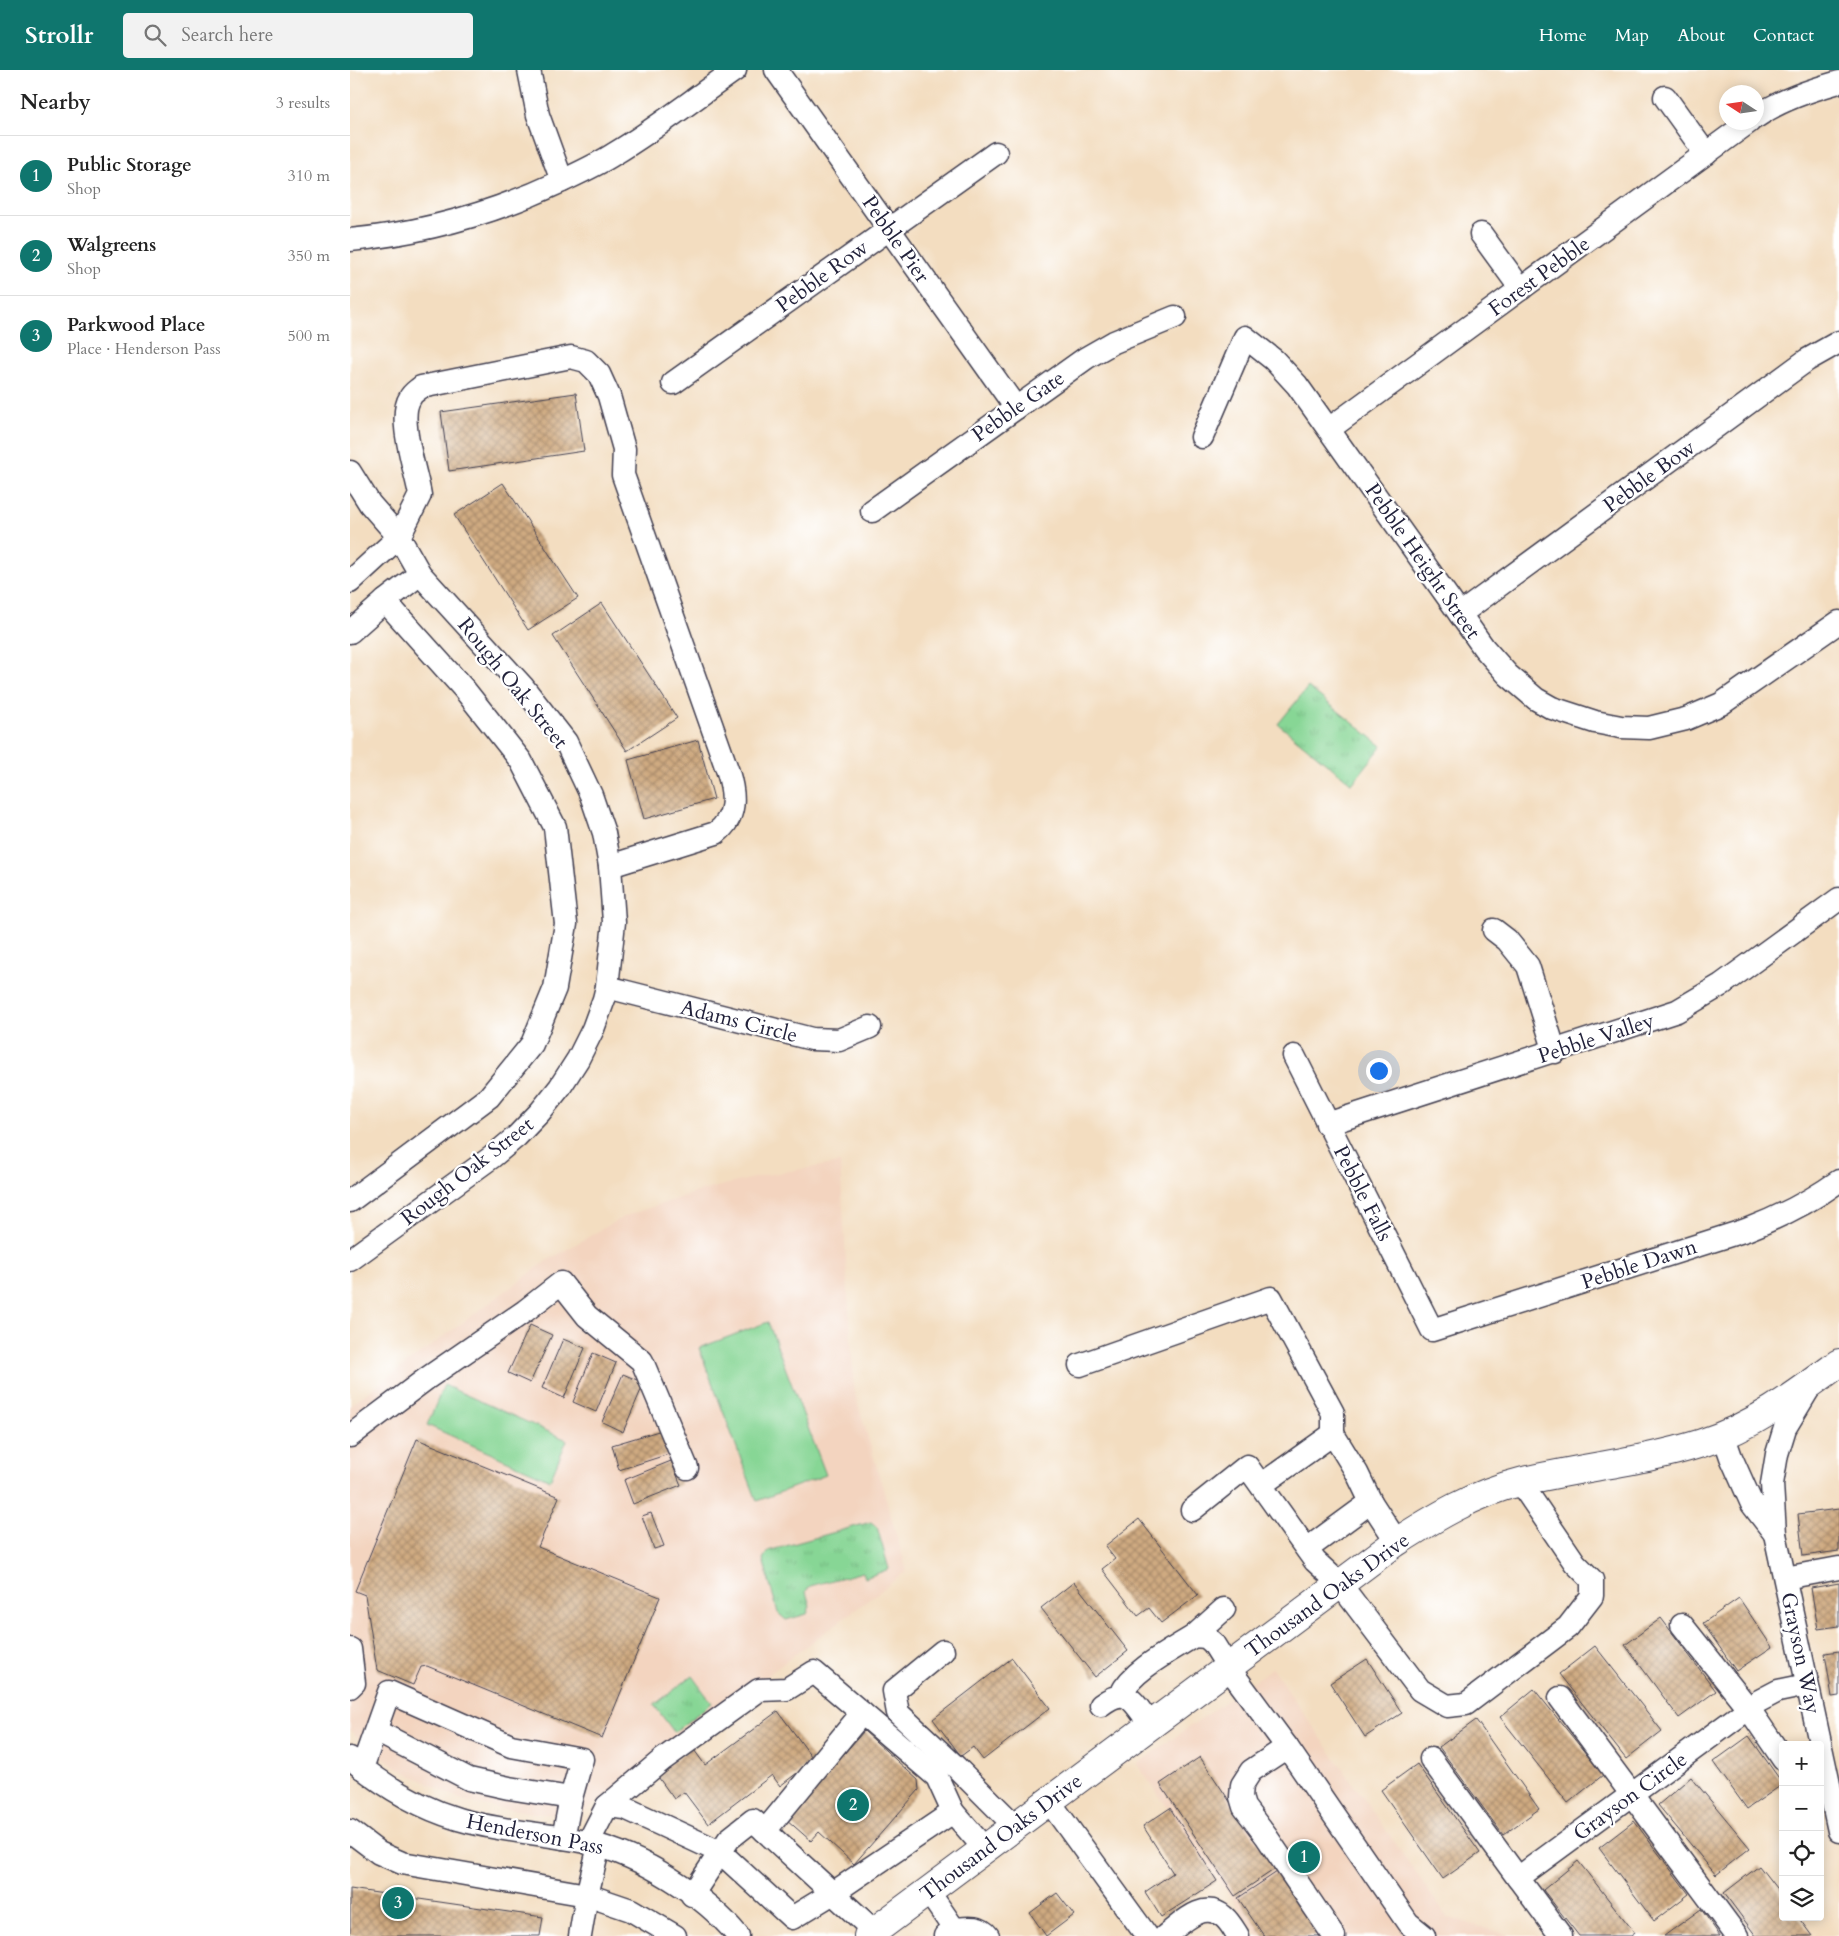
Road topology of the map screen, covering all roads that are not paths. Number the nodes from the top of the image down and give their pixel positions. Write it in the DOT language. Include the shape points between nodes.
graph roads {
  1 [pos="529,70"];
  2 [pos="736,70"];
  3 [pos="776,70"];
  4 [pos="1839,82"];
  5 [pos="1665,96"];
  6 [pos="1764,113"];
  7 [pos="1738,130"];
  8 [pos="996,153"];
  9 [pos="1706,154"];
  10 [pos="562,181"];
  11 [pos="889,229"];
  12 [pos="1481,234"];
  13 [pos="350,240"];
  14 [pos="1521,289"];
  15 [pos="1175,317"];
  16 [pos="1839,342"];
  17 [pos="673,383"];
  18 [pos="1016,408"];
  19 [pos="1329,429"];
  20 [pos="1202,437"];
  21 [pos="350,472"];
  22 [pos="872,511"];
  23 [pos="399,537"];
  24 [pos="420,574"];
  25 [pos="352,580"];
  26 [pos="390,598"];
  27 [pos="1460,614"];
  28 [pos="1839,622"];
  29 [pos="350,632"];
  30 [pos="610,866"];
  31 [pos="1839,899"];
  32 [pos="1494,930"];
  33 [pos="607,987"];
  34 [pos="870,1027"];
  35 [pos="1555,1052"];
  36 [pos="1294,1056"];
  37 [pos="1328,1124"];
  38 [pos="1839,1181"];
  39 [pos="350,1201"];
  40 [pos="350,1260"];
  41 [pos="1432,1330"];
  42 [pos="1839,1363"];
  43 [pos="1080,1365"];
  44 [pos="1812,1383"];
  45 [pos="1333,1434"];
  46 [pos="1723,1434"];
  47 [pos="350,1436"];
  48 [pos="687,1468"];
  49 [pos="1520,1482"];
  50 [pos="1261,1485"];
  51 [pos="1371,1502"];
  52 [pos="1192,1510"];
  53 [pos="1775,1534"];
  54 [pos="1397,1542"];
  55 [pos="1307,1549"];
  56 [pos="1839,1568"];
  57 [pos="1785,1578"];
  58 [pos="1340,1584"];
  59 [pos="1224,1609"];
  60 [pos="1682,1625"];
  61 [pos="1194,1636"];
  62 [pos="350,1649"];
  63 [pos="943,1651"];
  64 [pos="1228,1667"];
  65 [pos="1807,1685"];
  66 [pos="350,1687"];
  67 [pos="1121,1694"];
  68 [pos="1560,1698"];
  69 [pos="1102,1705"];
  70 [pos="1749,1709"];
  71 [pos="862,1713"];
  72 [pos="1151,1725"];
  73 [pos="376,1731"];
  74 [pos="1287,1748"];
  75 [pos="1779,1753"];
  76 [pos="1431,1759"];
  77 [pos="356,1763"];
  78 [pos="1633,1794"];
  79 [pos="571,1798"];
  80 [pos="1049,1801"];
  81 [pos="607,1806"];
  82 [pos="953,1812"];
  83 [pos="1015,1826"];
  84 [pos="350,1831"];
  85 [pos="765,1831"];
  86 [pos="1839,1831"];
  87 [pos="564,1838"];
  88 [pos="594,1844"];
  89 [pos="984,1849"];
  90 [pos="720,1852"];
  91 [pos="1518,1878"];
  92 [pos="928,1891"];
  93 [pos="833,1893"];
  94 [pos="587,1895"];
  95 [pos="692,1895"];
  96 [pos="871,1934"];
  97 [pos="952,1934"];
  98 [pos="580,1936"];
  99 [pos="674,1936"];
  100 [pos="738,1936"];
  101 [pos="988,1936"];
  102 [pos="1147,1936"];
  103 [pos="1165,1936"];
  104 [pos="1238,1936"];
  105 [pos="1334,1936"];
  106 [pos="1424,1936"];
  107 [pos="1561,1936"];
  108 [pos="1737,1936"];
  1 -- 10 [label="street" via="538,115"];
  2 -- 10 [label="street" via="615,154"];
  3 -- 11 [label="street, Pebble Pier"];
  4 -- 6 [label="street" via="1790,99"];
  5 -- 9 [label="street"];
  7 -- 9 [label="street, Forest Pebble"];
  8 -- 11 [label="street, Pebble Row"];
  9 -- 14 [label="street, Forest Pebble"];
  10 -- 13 [label="street" via="503,207 448,223 400,234"];
  11 -- 17 [label="street, Pebble Row"];
  11 -- 18 [label="street, Pebble Pier"];
  12 -- 14 [label="street"];
  14 -- 19 [label="street, Forest Pebble"];
  15 -- 18 [label="street, Pebble Gate" via="1114,342 1086,358"];
  16 -- 27 [label="street, Pebble Bow" via="1807,360"];
  18 -- 22 [label="street, Pebble Gate"];
  19 -- 20 [label="street, Pebble Height Street" via="1279,365 1245,337"];
  19 -- 27 [label="street, Pebble Height Street"];
  21 -- 23 [label="street, Rough Oak Street" via="370,504"];
  23 -- 24 [label="street, Rough Oak Street"];
  23 -- 25 [label="street"];
  23 -- 30 [label="street" via="420,495 405,430 405,408 410,396 421,387 571,357 586,361 600,374 624,448 623,475 728,772 733,804 725,826 716,833"];
  24 -- 26 [label="street"];
  24 -- 30 [label="street, Rough Oak Street" via="523,687 566,742 591,795 604,833"];
  26 -- 29 [label="street"];
  26 -- 39 [label="street" via="521,761 555,827 566,924 555,988 532,1044 489,1097"];
  27 -- 28 [label="street, Pebble Height Street" via="1508,675 1536,699 1552,708 1595,722 1649,728 1686,719 1721,704"];
  30 -- 33 [label="street, Rough Oak Street" via="614,922"];
  31 -- 35 [label="street, Pebble Valley" via="1721,985 1677,1012"];
  32 -- 35 [label="street" via="1507,940 1528,966"];
  33 -- 34 [label="street, Adams Circle" via="812,1039 839,1040"];
  33 -- 40 [label="street, Rough Oak Street" via="578,1059 540,1112 492,1157"];
  35 -- 37 [label="street, Pebble Valley"];
  36 -- 37 [label="street, Pebble Falls"];
  37 -- 41 [label="street, Pebble Falls"];
  38 -- 41 [label="street, Pebble Dawn" via="1805,1204 1746,1230"];
  42 -- 44 [label="main road, Thousand Oaks Drive"];
  43 -- 45 [label="street" via="1271,1298 1333,1413"];
  44 -- 46 [label="main road, Thousand Oaks Drive" via="1783,1404"];
  44 -- 53 [label="street, Grayson Way" via="1785,1428 1778,1454 1772,1484"];
  45 -- 50 [label="street"];
  45 -- 51 [label="street"];
  46 -- 49 [label="main road, Thousand Oaks Drive" via="1702,1443 1640,1458"];
  46 -- 53 [label="street, Grayson Way" via="1752,1504"];
  47 -- 48 [label="street" via="561,1283 587,1316 642,1361"];
  49 -- 54 [label="main road, Thousand Oaks Drive" via="1444,1512"];
  49 -- 58 [label="street" via="1575,1563 1592,1580 1592,1596 1568,1627 1466,1704 1447,1706 1420,1690"];
  50 -- 52 [label="street" via="1247,1466"];
  50 -- 55 [label="street"];
  51 -- 54 [label="street"];
  51 -- 55 [label="street"];
  53 -- 57 [label="street, Grayson Way"];
  54 -- 58 [label="main road, Thousand Oaks Drive"];
  55 -- 58 [label="street"];
  56 -- 57 [label="street"];
  57 -- 65 [label="street, Grayson Way"];
  58 -- 64 [label="main road, Thousand Oaks Drive"];
  59 -- 61 [label="street"];
  60 -- 70 [label="street"];
  61 -- 64 [label="street" via="1206,1637 1213,1643"];
  61 -- 67 [label="street" via="1152,1663 1125,1685"];
  62 -- 66 [label="street" via="354,1683"];
  63 -- 83 [label="street" via="894,1691 898,1714"];
  64 -- 72 [label="main road, Thousand Oaks Drive"];
  64 -- 74 [label="street"];
  65 -- 70 [label="street, Grayson Circle" via="1778,1691"];
  65 -- 86 [label="street, Grayson Way"];
  67 -- 69 [label="street"];
  67 -- 72 [label="street" via="1128,1697"];
  68 -- 78 [label="street"];
  70 -- 75 [label="street"];
  70 -- 78 [label="street, Grayson Circle"];
  71 -- 81 [label="street" via="814,1672 787,1690 759,1690 662,1760"];
  71 -- 82 [label="street" via="937,1777"];
  71 -- 85 [label="street"];
  72 -- 80 [label="main road, Thousand Oaks Drive"];
  73 -- 77 [label="street"];
  73 -- 79 [label="street" via="469,1779"];
  73 -- 79 [label="street" via="389,1692 512,1746 582,1759"];
  74 -- 105 [label="street" via="1252,1771 1242,1785 1241,1797 1244,1807"];
  74 -- 106 [label="street" via="1408,1923"];
  76 -- 91 [label="street"];
  77 -- 87 [label="street, Henderson Pass" via="398,1792 457,1819"];
  78 -- 91 [label="street, Grayson Circle"];
  78 -- 108 [label="street"];
  79 -- 87 [label="street"];
  80 -- 83 [label="main road, Thousand Oaks Drive"];
  80 -- 102 [label="street"];
  81 -- 88 [label="street"];
  81 -- 90 [label="street" via="625,1808"];
  82 -- 89 [label="street"];
  82 -- 93 [label="street"];
  83 -- 89 [label="main road, Thousand Oaks Drive"];
  84 -- 94 [label="street" via="379,1853 402,1863"];
  85 -- 90 [label="street" via="753,1820 729,1839"];
  85 -- 93 [label="street"];
  87 -- 88 [label="street, Henderson Pass"];
  88 -- 94 [label="street"];
  88 -- 95 [label="street, Henderson Pass" via="656,1870"];
  89 -- 92 [label="main road, Thousand Oaks Drive"];
  90 -- 93 [label="street" via="792,1918"];
  90 -- 95 [label="street"];
  91 -- 107 [label="street"];
  92 -- 96 [label="main road, Thousand Oaks Drive"];
  92 -- 97 [label="street"];
  93 -- 96 [label="street"];
  94 -- 98 [label="street"];
  94 -- 99 [label="street" via="630,1910"];
  95 -- 100 [label="street, Henderson Pass" via="707,1905"];
  97 -- 101 [label="street" via="977,1928"];
  103 -- 104 [label="street" via="1195,1913 1205,1910 1216,1911 1224,1917"];
}
